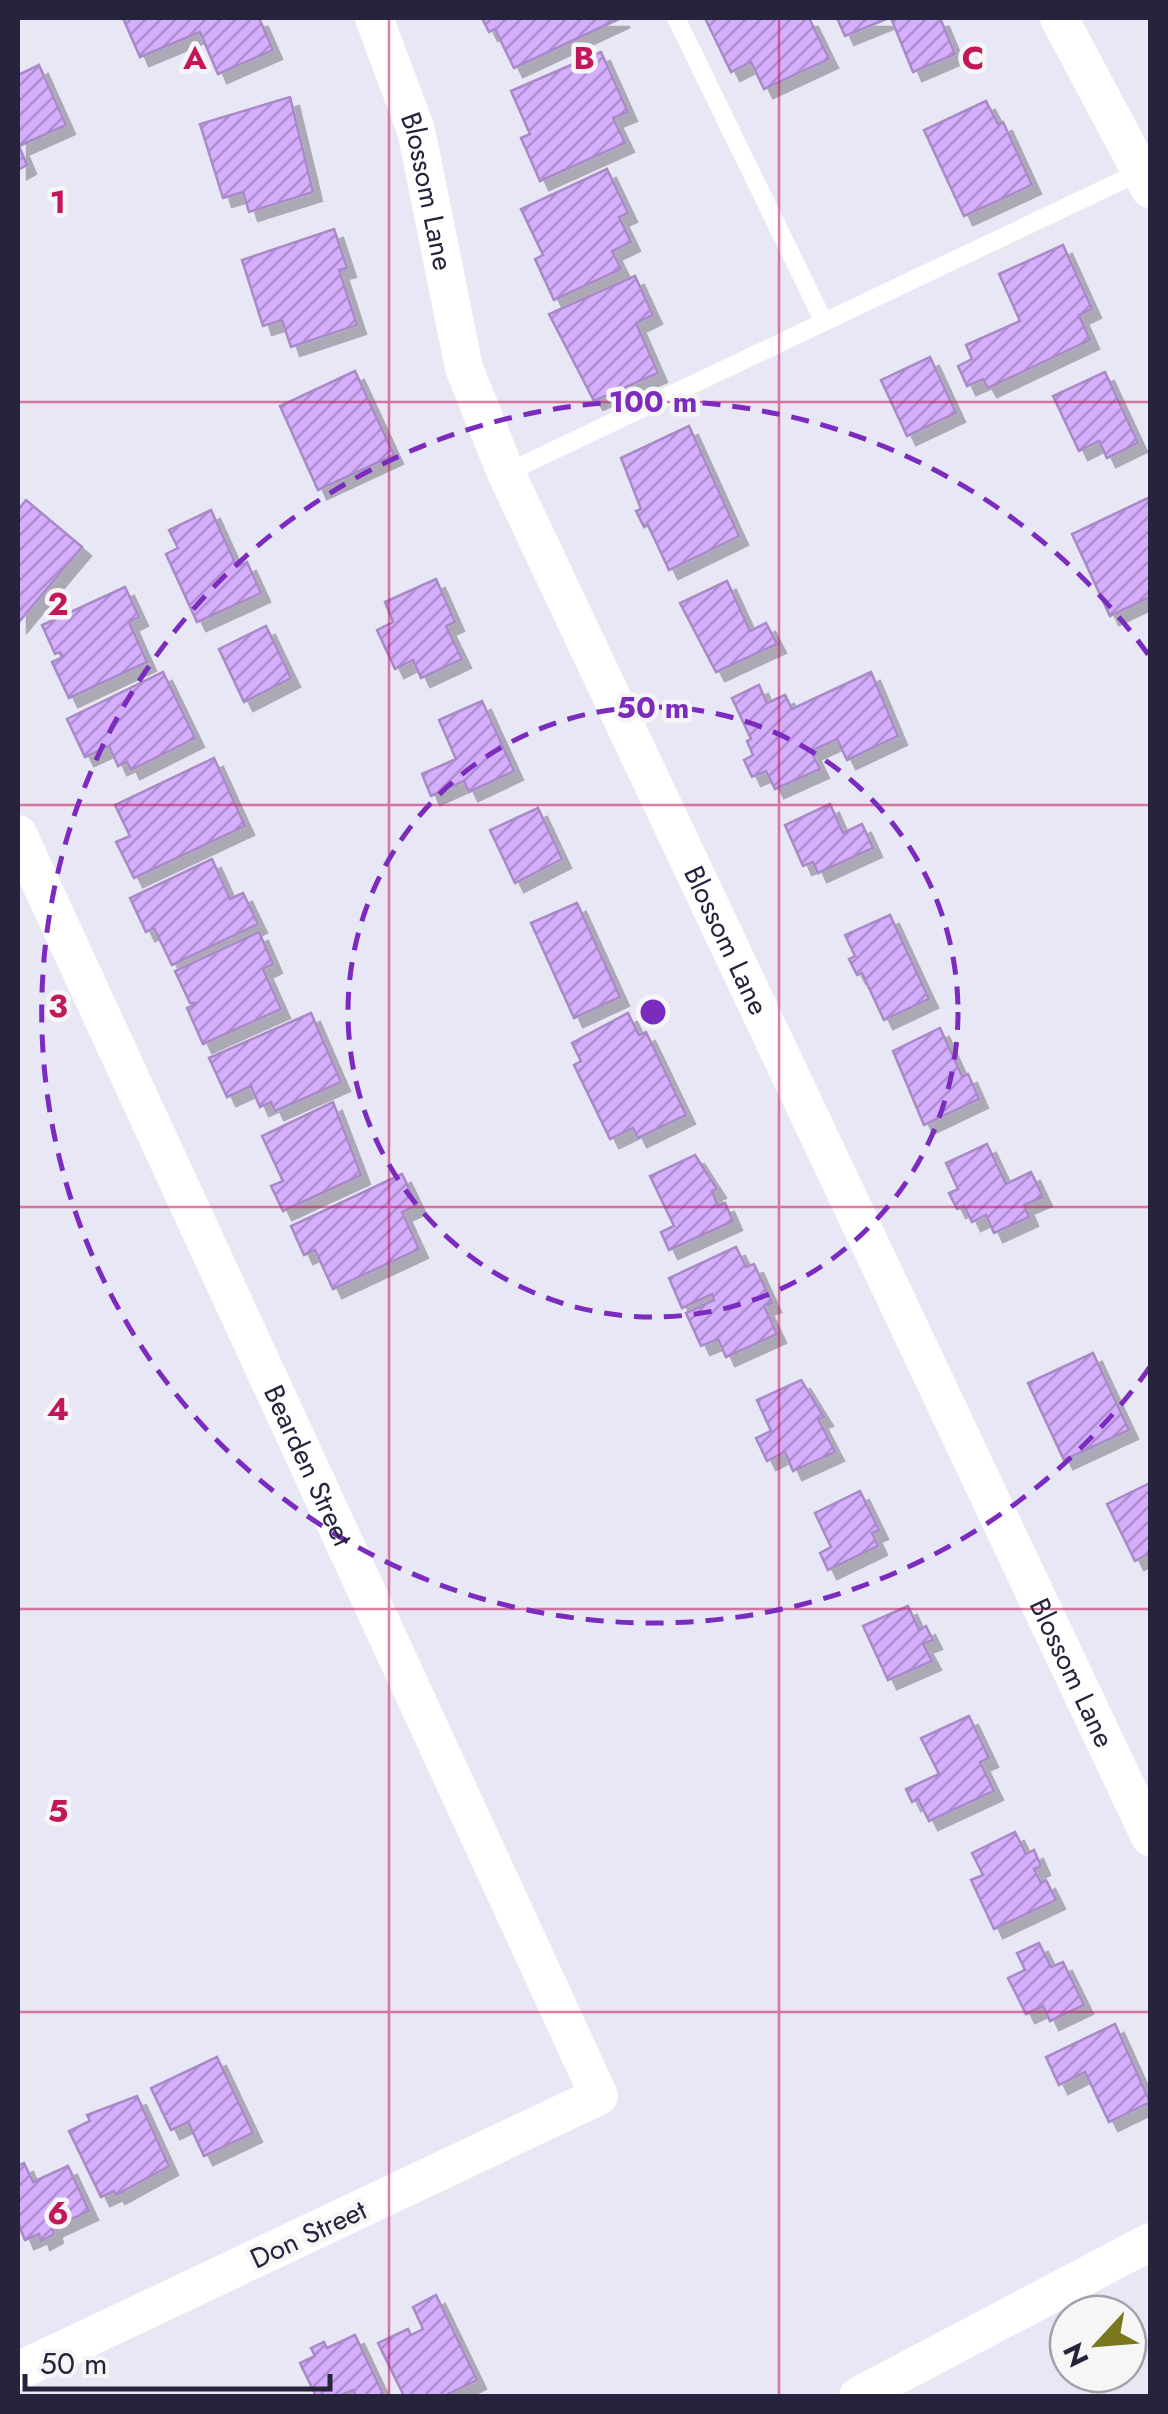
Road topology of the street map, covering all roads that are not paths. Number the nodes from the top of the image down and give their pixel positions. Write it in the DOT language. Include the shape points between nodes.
graph roads {
  1 [pos="374,18"];
  2 [pos="676,18"];
  3 [pos="1059,18"];
  4 [pos="1146,180"];
  5 [pos="824,322"];
  6 [pos="506,474"];
  7 [pos="18,834"];
  8 [pos="1150,1837"];
  9 [pos="599,2096"];
  10 [pos="1150,2242"];
  11 [pos="18,2371"];
  12 [pos="858,2396"];
  1 -- 6 [label="street, Blossom Lane" via="416,130 464,368"];
  2 -- 5 [label="lane"];
  3 -- 4 [label="street"];
  4 -- 5 [label="lane"];
  5 -- 6 [label="lane"];
  6 -- 8 [label="street, Blossom Lane"];
  7 -- 9 [label="street, Bearden Street"];
  9 -- 11 [label="street, Don Street"];
  10 -- 12 [label="street"];
}
